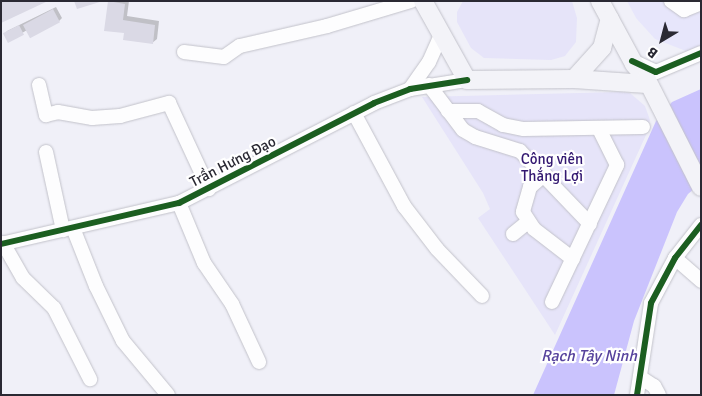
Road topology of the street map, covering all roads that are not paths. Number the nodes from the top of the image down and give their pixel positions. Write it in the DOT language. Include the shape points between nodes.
graph roads {
  1 [pos="411,1"];
  2 [pos="423,1"];
  3 [pos="600,1"];
  4 [pos="671,1"];
  5 [pos="701,3"];
  6 [pos="610,18"];
  7 [pos="441,35"];
  8 [pos="184,52"];
  9 [pos="701,54"];
  10 [pos="574,79"];
  11 [pos="467,80"];
  12 [pos="651,84"];
  13 [pos="39,85"];
  14 [pos="429,85"];
  15 [pos="410,90"];
  16 [pos="448,111"];
  17 [pos="354,113"];
  18 [pos="643,127"];
  19 [pos="527,129"];
  20 [pos="599,129"];
  21 [pos="520,151"];
  22 [pos="46,152"];
  23 [pos="545,174"];
  24 [pos="701,187"];
  25 [pos="209,189"];
  26 [pos="179,203"];
  27 [pos="528,222"];
  28 [pos="590,224"];
  29 [pos="701,225"];
  30 [pos="68,229"];
  31 [pos="513,234"];
  32 [pos="2,244"];
  33 [pos="675,258"];
  34 [pos="573,259"];
  35 [pos="701,281"];
  36 [pos="482,296"];
  37 [pos="552,302"];
  38 [pos="259,362"];
  39 [pos="640,377"];
  40 [pos="90,379"];
  41 [pos="168,395"];
  42 [pos="637,395"];
  43 [pos="659,395"];
  1 -- 8 [label="street" via="327,26 240,46 224,57"];
  2 -- 7 [label="main road"];
  3 -- 6 [label="main road"];
  4 -- 5 [label="street" via="684,10"];
  6 -- 10 [label="main road" via="602,48"];
  6 -- 12 [label="main road" via="641,81"];
  7 -- 11 [label="main road"];
  7 -- 15 [label="street" via="429,62"];
  9 -- 12 [label="street, Trần Hưng Đạo"];
  10 -- 11 [label="main road, Trần Hưng Đạo"];
  10 -- 12 [label="main road, Trần Hưng Đạo"];
  11 -- 14 [label="street, Trần Hưng Đạo"];
  12 -- 24 [label="main road"];
  13 -- 25 [label="street" via="46,115 58,112 92,118 120,116 169,103"];
  14 -- 15 [label="street, Trần Hưng Đạo"];
  14 -- 16 [label="street"];
  15 -- 17 [label="street, Trần Hưng Đạo"];
  16 -- 19 [label="street" via="478,111 503,125"];
  16 -- 21 [label="street" via="463,130 475,138"];
  17 -- 25 [label="street, Trần Hưng Đạo"];
  17 -- 36 [label="street" via="404,206 437,249"];
  18 -- 20 [label="street"];
  19 -- 20 [label="street"];
  19 -- 21 [label="street"];
  20 -- 28 [label="street" via="616,165"];
  21 -- 23 [label="street"];
  22 -- 30 [label="street"];
  23 -- 27 [label="street" via="530,187 523,205"];
  23 -- 28 [label="street"];
  25 -- 26 [label="street, Trần Hưng Đạo"];
  26 -- 30 [label="street, Trần Hưng Đạo"];
  26 -- 38 [label="street" via="204,262 232,304"];
  27 -- 31 [label="street"];
  27 -- 34 [label="street"];
  28 -- 34 [label="street"];
  29 -- 33 [label="street"];
  30 -- 32 [label="street, Trần Hưng Đạo"];
  30 -- 41 [label="street" via="123,341"];
  32 -- 40 [label="street" via="23,278 54,308"];
  33 -- 35 [label="street"];
  33 -- 39 [label="street" via="651,303"];
  34 -- 37 [label="street"];
  39 -- 42 [label="street"];
  39 -- 43 [label="street" via="654,386"];
}
